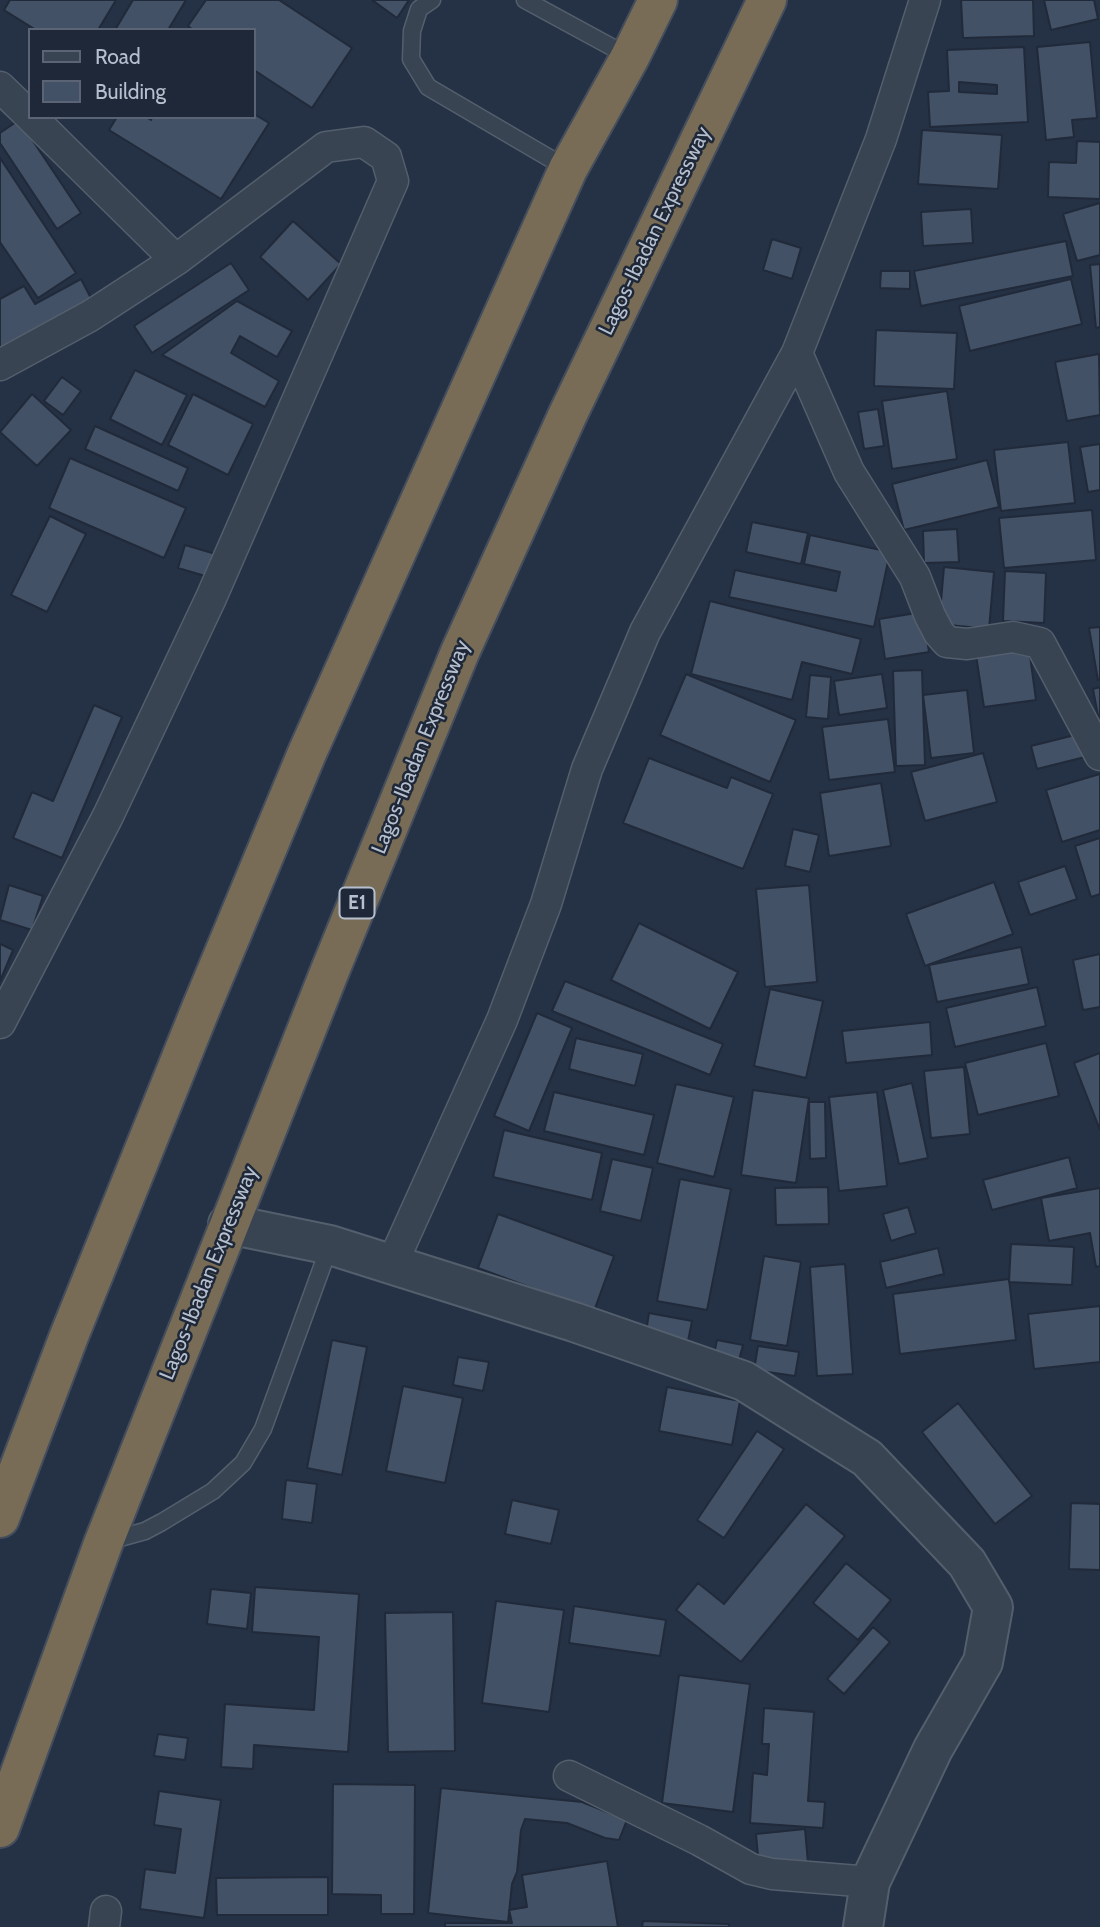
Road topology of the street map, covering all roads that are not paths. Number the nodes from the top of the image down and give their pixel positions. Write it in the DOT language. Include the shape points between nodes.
graph roads {
  1 [pos="432,0"];
  2 [pos="525,0"];
  3 [pos="658,0"];
  4 [pos="767,0"];
  5 [pos="925,0"];
  6 [pos="630,57"];
  7 [pos="0,87"];
  8 [pos="28,115"];
  9 [pos="32,119"];
  10 [pos="568,169"];
  11 [pos="176,260"];
  12 [pos="797,353"];
  13 [pos="0,365"];
  14 [pos="1100,755"];
  15 [pos="0,1023"];
  16 [pos="228,1224"];
  17 [pos="330,1245"];
  18 [pos="392,1264"];
  19 [pos="3,1497"];
  20 [pos="103,1544"];
  21 [pos="569,1776"];
  22 [pos="0,1828"];
  23 [pos="870,1882"];
  24 [pos="863,1927"];
  1 -- 10 [label="lane" via="419,9 412,31 411,59 428,87"];
  2 -- 6 [label="lane"];
  3 -- 6 [label="highway"];
  4 -- 16 [label="highway, Lagos-Ibadan Expressway / E1" via="568,414 460,652"];
  5 -- 12 [label="street" via="881,139"];
  6 -- 10 [label="highway"];
  7 -- 8 [label="street"];
  9 -- 11 [label="street"];
  10 -- 19 [label="highway" via="307,753"];
  11 -- 13 [label="street" via="90,316"];
  11 -- 15 [label="street" via="326,147 364,142 386,158 393,181 211,598 108,816"];
  12 -- 14 [label="street" via="849,471 915,578 939,633 947,642 967,644 1013,637 1040,643"];
  12 -- 18 [label="street" via="645,632 587,769 546,904 502,1020"];
  16 -- 17 [label="street"];
  16 -- 20 [label="highway, Lagos-Ibadan Expressway / E1"];
  17 -- 18 [label="street"];
  17 -- 20 [label="lane" via="263,1429 243,1463 213,1491 162,1522"];
  18 -- 23 [label="street" via="744,1381 867,1458 967,1563 993,1607 983,1662 933,1749"];
  20 -- 22 [label="highway, Lagos-Ibadan Expressway / E1"];
  21 -- 23 [label="street" via="751,1869"];
  23 -- 24 [label="street"];
}
